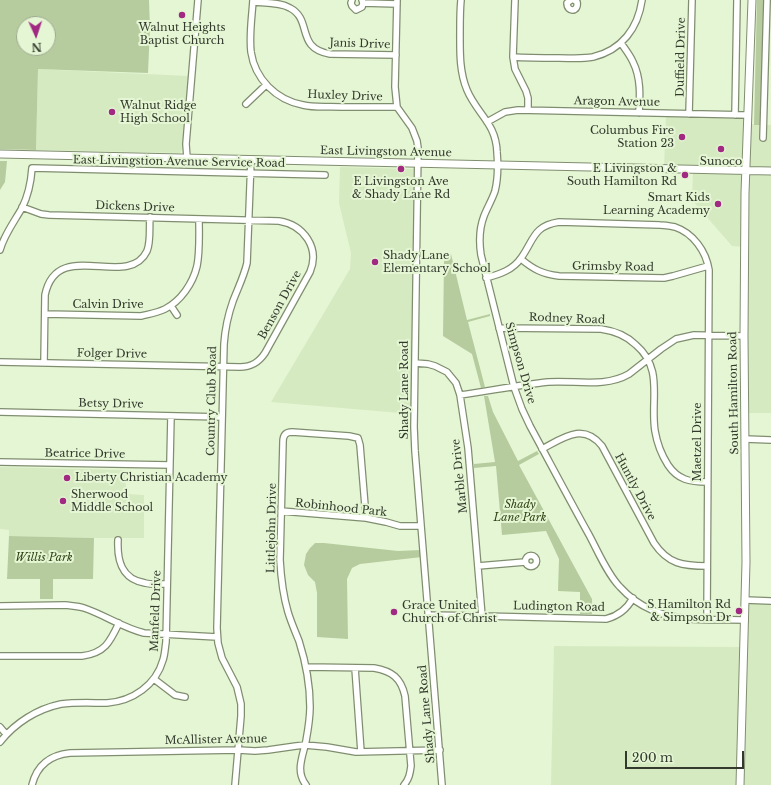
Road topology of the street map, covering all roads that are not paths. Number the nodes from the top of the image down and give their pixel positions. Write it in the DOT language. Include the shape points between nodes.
graph roads {
  1 [pos="198,0"];
  2 [pos="352,0"];
  3 [pos="461,0"];
  4 [pos="514,0"];
  5 [pos="642,0"];
  6 [pos="692,0"];
  7 [pos="738,0"];
  8 [pos="752,0"];
  9 [pos="767,0"];
  10 [pos="253,1"];
  11 [pos="362,2"];
  12 [pos="397,2"];
  13 [pos="621,43"];
  14 [pos="396,55"];
  15 [pos="513,57"];
  16 [pos="266,85"];
  17 [pos="246,104"];
  18 [pos="397,107"];
  19 [pos="528,110"];
  20 [pos="639,113"];
  21 [pos="689,114"];
  22 [pos="735,115"];
  23 [pos="748,115"];
  24 [pos="487,122"];
  25 [pos="763,138"];
  26 [pos="0,154"];
  27 [pos="187,158"];
  28 [pos="251,160"];
  29 [pos="418,164"];
  30 [pos="497,165"];
  31 [pos="746,170"];
  32 [pos="771,171"];
  33 [pos="250,173"];
  34 [pos="325,175"];
  35 [pos="22,207"];
  36 [pos="150,217"];
  37 [pos="199,219"];
  38 [pos="249,220"];
  39 [pos="0,250"];
  40 [pos="521,259"];
  41 [pos="708,266"];
  42 [pos="486,278"];
  43 [pos="171,306"];
  44 [pos="45,314"];
  45 [pos="177,315"];
  46 [pos="499,328"];
  47 [pos="708,336"];
  48 [pos="744,336"];
  49 [pos="648,359"];
  50 [pos="0,362"];
  51 [pos="44,363"];
  52 [pos="415,363"];
  53 [pos="223,366"];
  54 [pos="514,387"];
  55 [pos="460,395"];
  56 [pos="0,412"];
  57 [pos="171,416"];
  58 [pos="222,417"];
  59 [pos="745,439"];
  60 [pos="771,440"];
  61 [pos="542,449"];
  62 [pos="0,462"];
  63 [pos="170,465"];
  64 [pos="707,482"];
  65 [pos="281,511"];
  66 [pos="366,518"];
  67 [pos="421,526"];
  68 [pos="118,540"];
  69 [pos="526,562"];
  70 [pos="478,566"];
  71 [pos="707,566"];
  72 [pos="167,584"];
  73 [pos="632,598"];
  74 [pos="745,600"];
  75 [pos="771,601"];
  76 [pos="0,606"];
  77 [pos="429,615"];
  78 [pos="482,616"];
  79 [pos="706,619"];
  80 [pos="745,620"];
  81 [pos="119,623"];
  82 [pos="166,635"];
  83 [pos="217,637"];
  84 [pos="0,656"];
  85 [pos="306,667"];
  86 [pos="354,668"];
  87 [pos="154,679"];
  88 [pos="184,697"];
  89 [pos="0,727"];
  90 [pos="6,734"];
  91 [pos="0,742"];
  92 [pos="305,745"];
  93 [pos="238,750"];
  94 [pos="440,750"];
  95 [pos="410,751"];
  96 [pos="361,752"];
  97 [pos="32,785"];
  98 [pos="235,785"];
  99 [pos="306,785"];
  100 [pos="404,785"];
  101 [pos="442,785"];
  102 [pos="740,785"];
  1 -- 27 [label="street"];
  2 -- 11 [label="street" via="354,9 360,9"];
  3 -- 24 [label="street, Simpson Drive" via="462,77 470,98"];
  4 -- 15 [label="street"];
  5 -- 13 [label="street" via="636,23"];
  6 -- 21 [label="street, Duffield Drive"];
  7 -- 22 [label="street"];
  8 -- 23 [label="main road, South Hamilton Road"];
  9 -- 25 [label="street"];
  10 -- 14 [label="street, Janis Drive" via="292,8 302,20 308,41 321,52"];
  10 -- 16 [label="street, Huxley Drive" via="251,52 257,72"];
  11 -- 12 [label="street"];
  12 -- 14 [label="street, Shady Lane Road"];
  13 -- 15 [label="street" via="601,55 585,58"];
  13 -- 20 [label="street" via="636,70 640,89"];
  14 -- 18 [label="street, Shady Lane Road"];
  15 -- 19 [label="street" via="515,70 528,98"];
  16 -- 17 [label="street"];
  16 -- 18 [label="street, Huxley Drive" via="286,100 302,105"];
  18 -- 29 [label="street, Shady Lane Road" via="412,128 418,148"];
  19 -- 20 [label="street, Aragon Avenue"];
  19 -- 24 [label="street, Aragon Avenue" via="505,112"];
  20 -- 21 [label="street, Aragon Avenue"];
  21 -- 22 [label="street, Aragon Avenue"];
  22 -- 23 [label="street, Aragon Avenue"];
  23 -- 31 [label="main road, South Hamilton Road"];
  24 -- 30 [label="street, Simpson Drive" via="496,139"];
  26 -- 27 [label="main road, East Livingston Avenue"];
  27 -- 28 [label="main road, East Livingston Avenue"];
  28 -- 29 [label="main road, East Livingston Avenue"];
  28 -- 33 [label="street, Country Club Road"];
  29 -- 30 [label="main road, East Livingston Avenue"];
  29 -- 52 [label="street, Shady Lane Road"];
  30 -- 31 [label="main road, East Livingston Avenue"];
  30 -- 42 [label="street, Simpson Drive" via="495,190 481,226 480,236"];
  31 -- 32 [label="main road, East Livingston Avenue"];
  31 -- 48 [label="main road, South Hamilton Road"];
  33 -- 34 [label="street, East Livingstion Avenue Service Road"];
  33 -- 35 [label="street, East Livingstion Avenue Service Road" via="32,168 29,189"];
  33 -- 38 [label="street, Country Club Road"];
  35 -- 36 [label="street, Dickens Drive" via="49,215"];
  35 -- 39 [label="street"];
  36 -- 37 [label="street, Dickens Drive"];
  36 -- 44 [label="street" via="149,245 142,258 123,267 79,266 63,269 48,283"];
  37 -- 38 [label="street, Dickens Drive"];
  37 -- 43 [label="street, Calvin Drive" via="195,274 187,289"];
  38 -- 53 [label="street, Country Club Road" via="247,263 226,326"];
  38 -- 53 [label="street, Benson Drive" via="279,221 296,226 309,241 313,261 310,272 260,360 245,367"];
  40 -- 41 [label="street, Grimsby Road" via="536,270 559,276 664,278"];
  40 -- 41 [label="street" via="535,234 552,223 660,225 676,228 690,235 701,249"];
  40 -- 42 [label="street" via="509,270"];
  41 -- 47 [label="street, Maetzel Drive"];
  42 -- 46 [label="street, Simpson Drive"];
  43 -- 44 [label="street, Calvin Drive" via="141,316"];
  43 -- 45 [label="street"];
  44 -- 51 [label="street"];
  46 -- 49 [label="street, Rodney Road" via="612,331 626,336"];
  46 -- 54 [label="street, Simpson Drive"];
  47 -- 48 [label="street"];
  47 -- 49 [label="street" via="694,335 676,339"];
  47 -- 64 [label="street, Maetzel Drive"];
  48 -- 59 [label="main road, South Hamilton Road"];
  49 -- 54 [label="street" via="629,374 613,381 550,382"];
  49 -- 64 [label="street" via="654,379 658,446 674,472 686,480"];
  50 -- 51 [label="street, Folger Drive"];
  51 -- 53 [label="street, Folger Drive"];
  52 -- 55 [label="street, Marble Drive" via="428,364 447,372 456,383"];
  52 -- 67 [label="street, Shady Lane Road" via="414,427"];
  53 -- 58 [label="street, Country Club Road"];
  54 -- 55 [label="street"];
  54 -- 61 [label="street, Simpson Drive"];
  55 -- 70 [label="street, Marble Drive" via="468,448"];
  56 -- 57 [label="street, Betsy Drive"];
  57 -- 58 [label="street, Betsy Drive"];
  57 -- 63 [label="street, Manfeld Drive"];
  58 -- 83 [label="street, Country Club Road"];
  59 -- 60 [label="street"];
  59 -- 74 [label="main road, South Hamilton Road"];
  61 -- 71 [label="street, Huntly Drive" via="576,433 586,434 597,440 659,550 677,563"];
  61 -- 73 [label="street, Simpson Drive" via="612,578"];
  62 -- 63 [label="street, Beatrice Drive"];
  63 -- 72 [label="street, Manfeld Drive"];
  64 -- 71 [label="street, Maetzel Drive"];
  65 -- 66 [label="street, Robinhood Park"];
  65 -- 66 [label="street, Littlejohn Drive" via="283,442 286,433 349,436 358,438 360,445"];
  65 -- 85 [label="street, Littlejohn Drive" via="281,579 288,611"];
  66 -- 67 [label="street, Robinhood Park" via="400,526"];
  67 -- 77 [label="street, Shady Lane Road"];
  68 -- 72 [label="street" via="121,566 131,578 145,583"];
  69 -- 70 [label="street"];
  70 -- 78 [label="street, Marble Drive"];
  71 -- 79 [label="street, Maetzel Drive"];
  72 -- 82 [label="street, Manfeld Drive"];
  73 -- 78 [label="street, Ludington Road" via="626,609 606,619"];
  73 -- 79 [label="street, Simpson Drive" via="664,615"];
  74 -- 75 [label="street"];
  74 -- 80 [label="main road, South Hamilton Road"];
  76 -- 81 [label="street" via="76,606"];
  77 -- 78 [label="street, Ludington Road"];
  77 -- 94 [label="street, Shady Lane Road"];
  79 -- 80 [label="street, Simpson Drive"];
  80 -- 102 [label="main road, South Hamilton Road"];
  81 -- 82 [label="street" via="144,633"];
  81 -- 84 [label="street" via="109,643 89,655"];
  82 -- 83 [label="street"];
  82 -- 87 [label="street, Manfeld Drive" via="164,660"];
  83 -- 93 [label="street, Country Club Road" via="222,658 240,698"];
  85 -- 86 [label="street"];
  85 -- 92 [label="street, Littlejohn Drive" via="310,709"];
  86 -- 95 [label="street" via="384,670 399,681 405,696"];
  86 -- 96 [label="street"];
  87 -- 88 [label="street" via="175,695"];
  87 -- 90 [label="street, Manfeld Drive" via="132,697 120,701 52,706 29,716"];
  89 -- 90 [label="street"];
  90 -- 91 [label="street, Manfeld Drive"];
  92 -- 93 [label="street, McAllister Avenue" via="262,751"];
  92 -- 96 [label="street, McAllister Avenue"];
  92 -- 99 [label="street, Littlejohn Drive" via="300,770"];
  93 -- 97 [label="street, McAllister Avenue" via="63,754 45,763 36,773"];
  93 -- 98 [label="street, Country Club Road"];
  94 -- 95 [label="street, McAllister Avenue"];
  94 -- 101 [label="street, Shady Lane Road"];
  95 -- 96 [label="street, McAllister Avenue"];
  95 -- 100 [label="street" via="410,772"];
}
